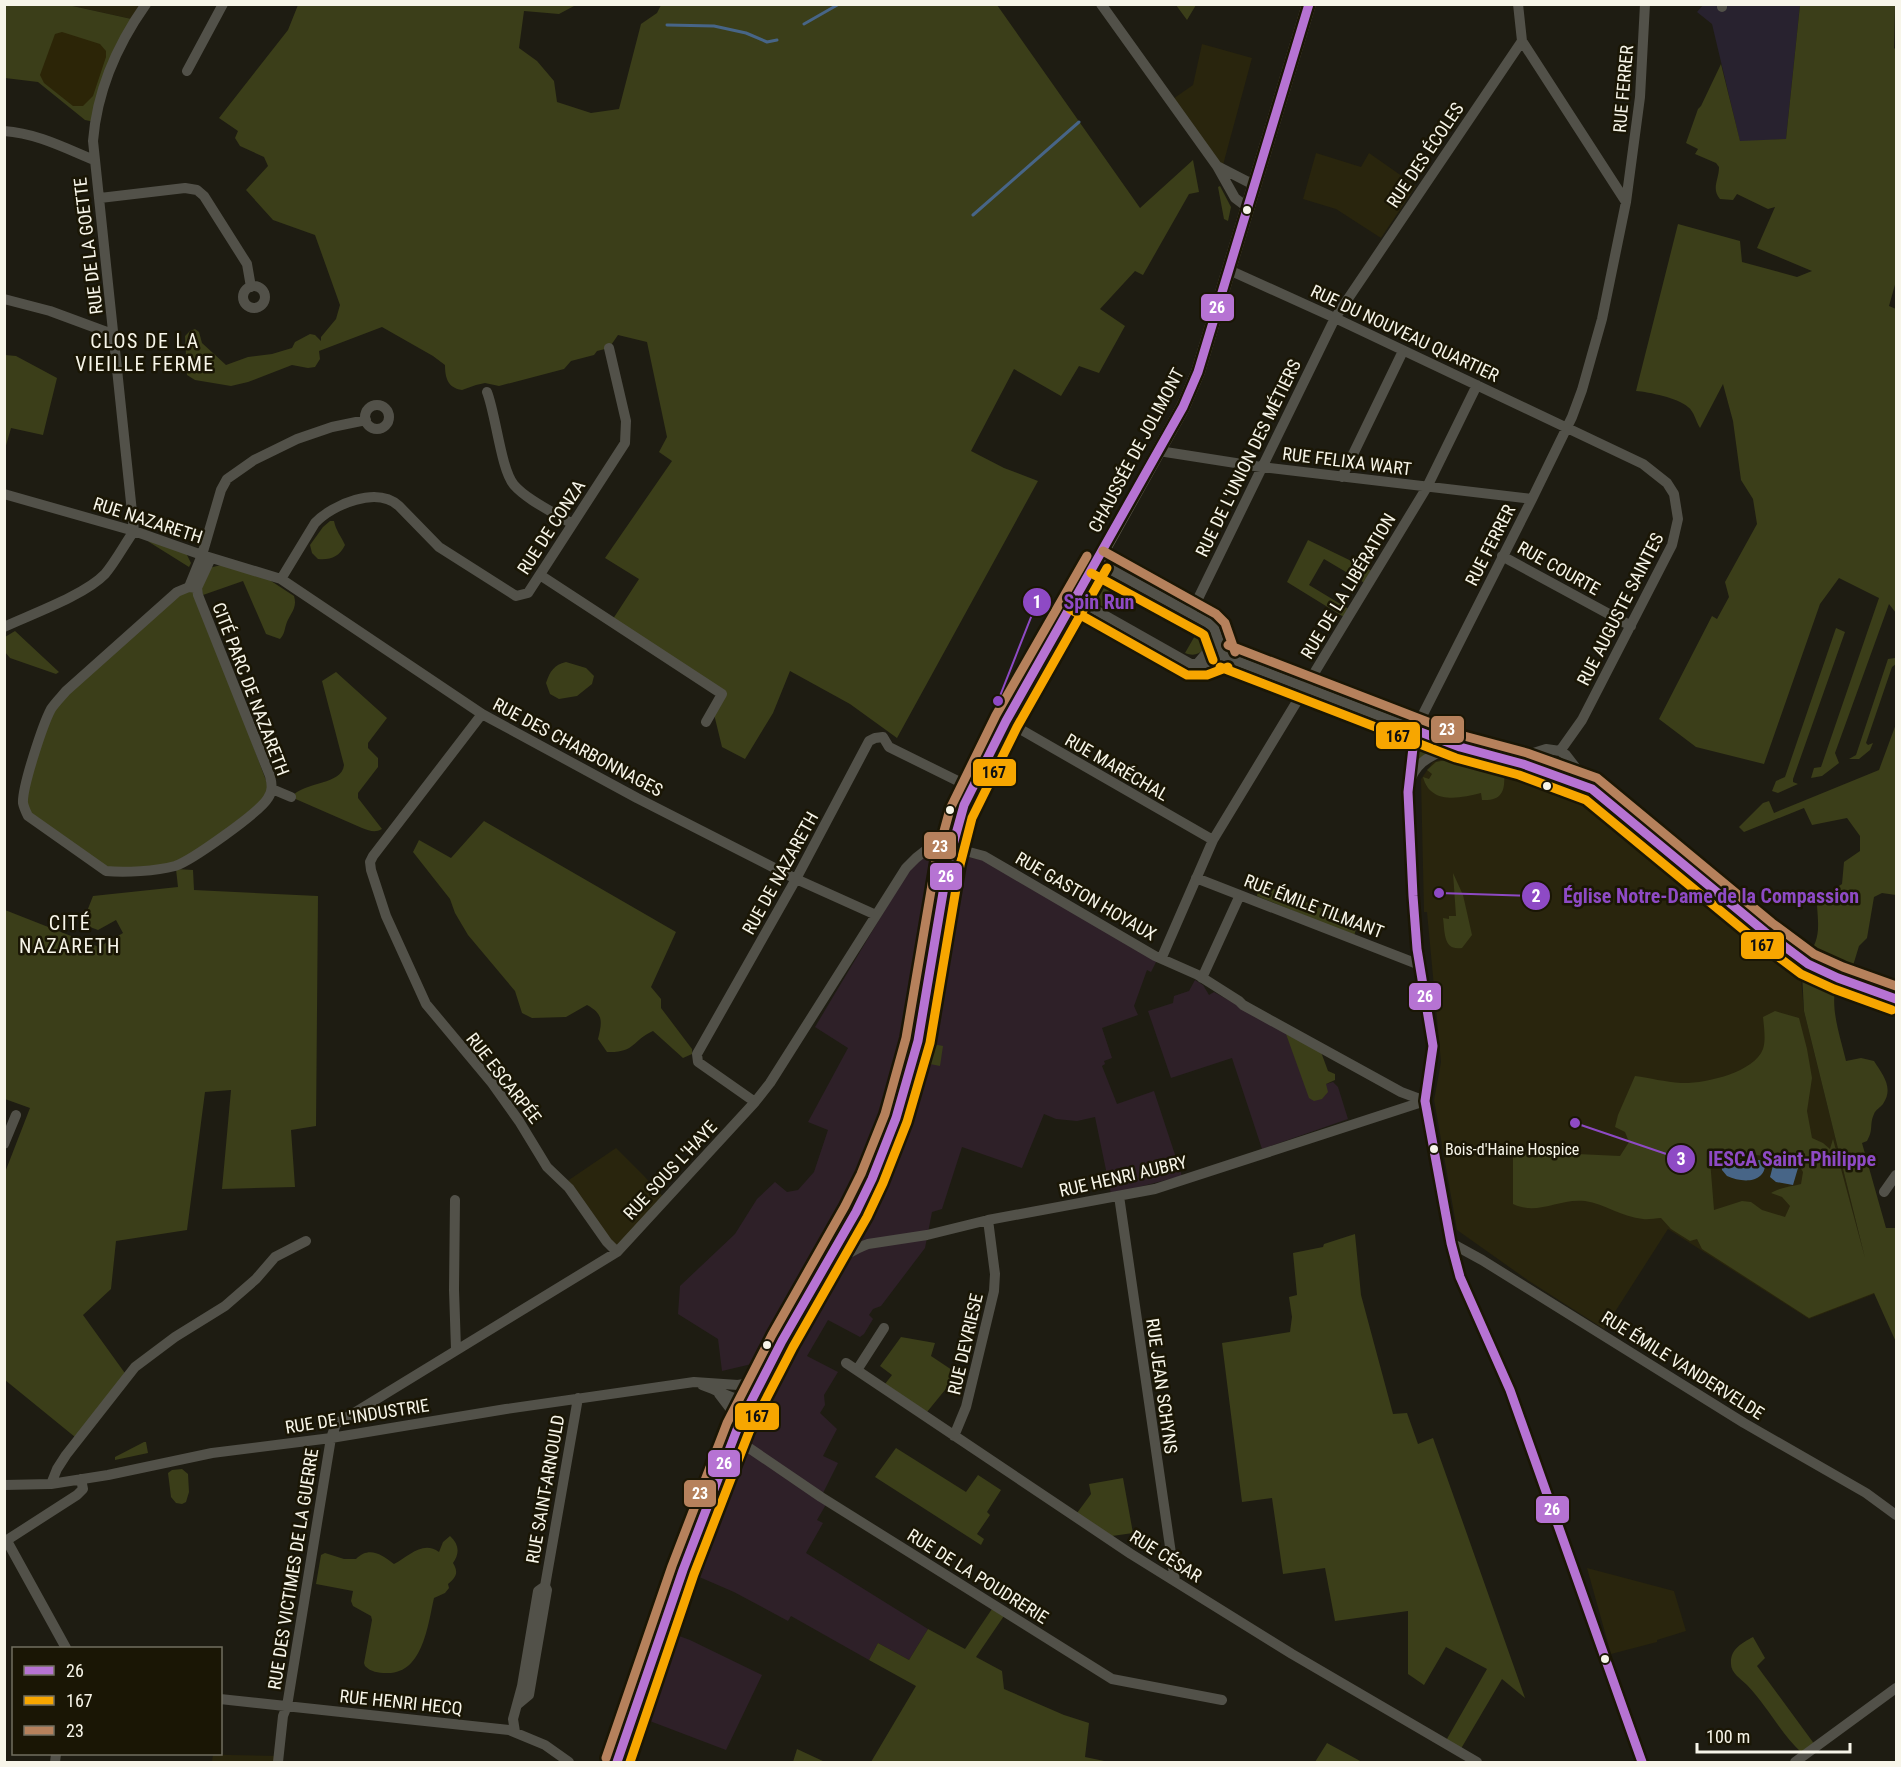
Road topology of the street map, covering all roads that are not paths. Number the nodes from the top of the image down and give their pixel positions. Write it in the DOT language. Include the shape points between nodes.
graph roads {
  1 [pos="146,4"];
  2 [pos="224,4"];
  3 [pos="1101,4"];
  4 [pos="1309,4"];
  5 [pos="1518,4"];
  6 [pos="1646,4"];
  7 [pos="1522,41"];
  8 [pos="187,71"];
  9 [pos="4,131"];
  10 [pos="94,160"];
  11 [pos="1217,166"];
  12 [pos="1254,185"];
  13 [pos="100,198"];
  14 [pos="1626,202"];
  15 [pos="1246,207"];
  16 [pos="1229,270"];
  17 [pos="251,287"];
  18 [pos="4,299"];
  19 [pos="1335,318"];
  20 [pos="115,335"];
  21 [pos="609,348"];
  22 [pos="1403,351"];
  23 [pos="1478,385"];
  24 [pos="487,392"];
  25 [pos="366,420"];
  26 [pos="1567,426"];
  27 [pos="1159,451"];
  28 [pos="1261,467"];
  29 [pos="1342,477"];
  30 [pos="1428,486"];
  31 [pos="4,494"];
  32 [pos="1532,499"];
  33 [pos="572,524"];
  34 [pos="134,531"];
  35 [pos="206,556"];
  36 [pos="1502,556"];
  37 [pos="1097,562"];
  38 [pos="540,575"];
  39 [pos="281,579"];
  40 [pos="193,588"];
  41 [pos="1076,600"];
  42 [pos="1191,613"];
  43 [pos="4,627"];
  44 [pos="1631,627"];
  45 [pos="1216,633"];
  46 [pos="1224,656"];
  47 [pos="1197,664"];
  48 [pos="1305,688"];
  49 [pos="482,714"];
  50 [pos="1006,721"];
  51 [pos="706,722"];
  52 [pos="1414,730"];
  53 [pos="1460,747"];
  54 [pos="1560,751"];
  55 [pos="1408,784"];
  56 [pos="972,788"];
  57 [pos="272,789"];
  58 [pos="291,797"];
  59 [pos="1213,840"];
  60 [pos="952,847"];
  61 [pos="1196,878"];
  62 [pos="796,879"];
  63 [pos="1240,895"];
  64 [pos="876,915"];
  65 [pos="1162,957"];
  66 [pos="1420,966"];
  67 [pos="1202,978"];
  68 [pos="1896,999"];
  69 [pos="1425,1101"];
  70 [pos="755,1102"];
  71 [pos="16,1115"];
  72 [pos="4,1144"];
  73 [pos="1896,1175"];
  74 [pos="1884,1192"];
  75 [pos="1119,1196"];
  76 [pos="455,1200"];
  77 [pos="988,1220"];
  78 [pos="306,1240"];
  79 [pos="1451,1243"];
  80 [pos="617,1252"];
  81 [pos="825,1266"];
  82 [pos="884,1328"];
  83 [pos="456,1349"];
  84 [pos="846,1363"];
  85 [pos="856,1370"];
  86 [pos="761,1381"];
  87 [pos="694,1382"];
  88 [pos="706,1386"];
  89 [pos="578,1398"];
  90 [pos="752,1399"];
  91 [pos="735,1432"];
  92 [pos="954,1436"];
  93 [pos="331,1438"];
  94 [pos="81,1479"];
  95 [pos="51,1484"];
  96 [pos="4,1485"];
  97 [pos="1896,1515"];
  98 [pos="6,1542"];
  99 [pos="1175,1581"];
  100 [pos="65,1647"];
  101 [pos="1896,1688"];
  102 [pos="222,1699"];
  103 [pos="1222,1700"];
  104 [pos="287,1706"];
  105 [pos="513,1719"];
  106 [pos="502,1729"];
  107 [pos="515,1732"];
  108 [pos="278,1762"];
  109 [pos="569,1762"];
  110 [pos="617,1762"];
  111 [pos="1477,1762"];
  112 [pos="1642,1762"];
  113 [pos="1795,1762"];
  1 -- 10 [label="street, RUE DE LA GOETTE" via="118,50 100,99"];
  2 -- 8 [label="street"];
  3 -- 11 [label="street"];
  4 -- 12 [label="main road, CHAUSSÉE DE JOLIMONT"];
  5 -- 7 [label="street"];
  6 -- 14 [label="street, RUE FERRER" via="1640,97"];
  7 -- 14 [label="street"];
  7 -- 19 [label="street, RUE DES ÉCOLES"];
  9 -- 10 [label="street" via="43,140"];
  10 -- 13 [label="street, RUE DE LA GOETTE"];
  11 -- 12 [label="street"];
  11 -- 15 [label="street" via="1235,198"];
  12 -- 15 [label="main road, CHAUSSÉE DE JOLIMONT"];
  13 -- 17 [label="street" via="197,190 247,264"];
  13 -- 20 [label="street, RUE DE LA GOETTE"];
  14 -- 26 [label="street, RUE FERRER" via="1602,318 1582,390"];
  15 -- 16 [label="main road, CHAUSSÉE DE JOLIMONT"];
  16 -- 19 [label="street, RUE DU NOUVEAU QUARTIER"];
  16 -- 27 [label="main road, CHAUSSÉE DE JOLIMONT" via="1198,372"];
  18 -- 20 [label="street"];
  19 -- 22 [label="street, RUE DU NOUVEAU QUARTIER"];
  19 -- 28 [label="street, RUE DE L'UNION DES MÉTIERS"];
  20 -- 34 [label="street, RUE DE LA GOETTE"];
  21 -- 33 [label="street, RUE DE CONZA" via="626,421 625,443"];
  22 -- 23 [label="street, RUE DU NOUVEAU QUARTIER"];
  22 -- 29 [label="street"];
  23 -- 26 [label="street, RUE DU NOUVEAU QUARTIER"];
  23 -- 30 [label="street, RUE DE LA LIBÉRATION"];
  24 -- 33 [label="street" via="509,478 520,491"];
  25 -- 35 [label="street" via="297,439 254,460 227,479"];
  26 -- 32 [label="street, RUE FERRER"];
  26 -- 44 [label="street, RUE AUGUSTE SAINTES" via="1643,464 1667,483 1674,494 1677,532"];
  27 -- 28 [label="street, RUE FELIXA WART"];
  27 -- 37 [label="main road, CHAUSSÉE DE JOLIMONT"];
  28 -- 29 [label="street, RUE FELIXA WART"];
  28 -- 42 [label="street, RUE DE L'UNION DES MÉTIERS"];
  29 -- 30 [label="street, RUE FELIXA WART"];
  30 -- 32 [label="street, RUE FELIXA WART"];
  30 -- 48 [label="street, RUE DE LA LIBÉRATION"];
  31 -- 34 [label="street, RUE NAZARETH"];
  32 -- 36 [label="street, RUE FERRER"];
  33 -- 38 [label="street, RUE DE CONZA"];
  34 -- 35 [label="street, RUE NAZARETH"];
  34 -- 43 [label="street" via="99,580"];
  35 -- 39 [label="street, RUE NAZARETH"];
  35 -- 40 [label="street"];
  36 -- 44 [label="street, RUE COURTE"];
  36 -- 52 [label="street, RUE FERRER"];
  37 -- 41 [label="main road, CHAUSSÉE DE JOLIMONT"];
  37 -- 42 [label="street"];
  38 -- 39 [label="street, RUE DE CONZA" via="528,593 516,596 439,547 393,500 385,497 341,505 322,516"];
  38 -- 51 [label="street" via="725,690"];
  39 -- 49 [label="street, RUE DES CHARBONNAGES"];
  40 -- 57 [label="street, CITÉ PARC DE NAZARETH"];
  40 -- 57 [label="street, CITÉ PARC DE NAZARETH" via="177,592 59,699 46,719 23,801 24,810 96,866 119,872 188,861 262,806"];
  41 -- 47 [label="street"];
  41 -- 50 [label="main road, CHAUSSÉE DE JOLIMONT"];
  42 -- 45 [label="street"];
  44 -- 54 [label="street, RUE AUGUSTE SAINTES" via="1582,720"];
  45 -- 46 [label="street"];
  45 -- 47 [label="street"];
  46 -- 47 [label="street"];
  46 -- 48 [label="street"];
  48 -- 52 [label="street"];
  48 -- 59 [label="street, RUE DE LA LIBÉRATION"];
  49 -- 62 [label="street, RUE DES CHARBONNAGES"];
  49 -- 80 [label="street, RUE ESCARPÉE" via="373,856 371,870 384,912 426,1004 492,1083 547,1167 569,1188"];
  50 -- 56 [label="main road, CHAUSSÉE DE JOLIMONT"];
  50 -- 59 [label="street, RUE MARÉCHAL"];
  52 -- 53 [label="street"];
  52 -- 55 [label="street, RUE FERRER"];
  53 -- 54 [label="street" via="1511,760 1546,749"];
  53 -- 55 [label="street" via="1436,753 1420,763"];
  54 -- 68 [label="street" via="1605,801 1808,964"];
  55 -- 66 [label="street, RUE FERRER"];
  56 -- 60 [label="main road, CHAUSSÉE DE JOLIMONT"];
  56 -- 62 [label="street, RUE DE NAZARETH" via="889,747 883,737 869,741"];
  57 -- 58 [label="street"];
  59 -- 61 [label="street, RUE DE LA LIBÉRATION"];
  60 -- 64 [label="street, RUE SOUS L'HAYE" via="939,844 916,858"];
  60 -- 65 [label="street, RUE GASTON HOYAUX" via="984,856"];
  60 -- 81 [label="main road, CHAUSSÉE DE JOLIMONT" via="918,1041 896,1118 872,1179"];
  61 -- 63 [label="street, RUE ÉMILE TILMANT"];
  61 -- 65 [label="street, RUE DE LA LIBÉRATION"];
  62 -- 64 [label="street, RUE DES CHARBONNAGES"];
  62 -- 70 [label="street, RUE DE NAZARETH" via="696,1058"];
  63 -- 66 [label="street, RUE ÉMILE TILMANT"];
  63 -- 67 [label="street"];
  64 -- 70 [label="street, RUE SOUS L'HAYE" via="779,1071"];
  65 -- 67 [label="street, RUE GASTON HOYAUX"];
  66 -- 69 [label="street, RUE FERRER" via="1433,1046"];
  67 -- 69 [label="street, RUE GASTON HOYAUX" via="1320,1048"];
  69 -- 75 [label="street, RUE HENRI AUBRY" via="1204,1174"];
  69 -- 79 [label="street"];
  70 -- 80 [label="street, RUE SOUS L'HAYE"];
  71 -- 72 [label="street"];
  73 -- 74 [label="street"];
  75 -- 77 [label="street, RUE HENRI AUBRY"];
  75 -- 99 [label="street, RUE JEAN SCHYNS"];
  76 -- 83 [label="street"];
  77 -- 81 [label="street, RUE HENRI AUBRY" via="868,1244"];
  77 -- 92 [label="street, RUE DEVRIESE" via="994,1291 966,1407"];
  78 -- 95 [label="street" via="275,1257 225,1306 135,1367 66,1455"];
  79 -- 97 [label="street, RUE ÉMILE VANDERVELDE" via="1866,1493"];
  79 -- 112 [label="street" via="1460,1277 1518,1412"];
  80 -- 83 [label="street, RUE SOUS L'HAYE"];
  81 -- 86 [label="main road, CHAUSSÉE DE JOLIMONT"];
  82 -- 85 [label="street"];
  83 -- 93 [label="street, RUE SOUS L'HAYE" via="338,1422"];
  84 -- 85 [label="street, RUE CÉSAR"];
  85 -- 92 [label="street, RUE CÉSAR"];
  86 -- 87 [label="street, RUE DE L'INDUSTRIE" via="738,1385"];
  86 -- 90 [label="main road, CHAUSSÉE DE JOLIMONT"];
  87 -- 88 [label="street, RUE DE L'INDUSTRIE"];
  87 -- 89 [label="street, RUE DE L'INDUSTRIE"];
  88 -- 90 [label="street, RUE DE L'INDUSTRIE" via="739,1401"];
  88 -- 91 [label="street, RUE DE L'INDUSTRIE" via="724,1399 732,1411"];
  89 -- 93 [label="street, RUE DE L'INDUSTRIE"];
  89 -- 105 [label="street, RUE SAINT-ARNOULD" via="529,1695 517,1705"];
  90 -- 91 [label="main road, CHAUSSÉE DE JOLIMONT"];
  91 -- 103 [label="street, RUE DE LA POUDRERIE" via="821,1497 1112,1679"];
  91 -- 110 [label="main road, CHAUSSÉE DE JOLIMONT"];
  92 -- 99 [label="street, RUE CÉSAR"];
  93 -- 94 [label="street, RUE DE L'INDUSTRIE" via="212,1453"];
  93 -- 104 [label="street, RUE DES VICTIMES DE LA GUERRE"];
  94 -- 95 [label="street, RUE DE L'INDUSTRIE"];
  94 -- 98 [label="street" via="83,1489 77,1495"];
  95 -- 96 [label="street, RUE DE L'INDUSTRIE"];
  98 -- 100 [label="street"];
  99 -- 111 [label="street, RUE CÉSAR"];
  101 -- 113 [label="street"];
  102 -- 104 [label="street, RUE HENRI HECQ"];
  104 -- 106 [label="street, RUE HENRI HECQ"];
  104 -- 108 [label="street, RUE DES VICTIMES DE LA GUERRE"];
  105 -- 106 [label="street"];
  105 -- 107 [label="street"];
  106 -- 107 [label="street, RUE HENRI HECQ"];
  107 -- 109 [label="street, RUE HENRI HECQ" via="545,1745"];
}
